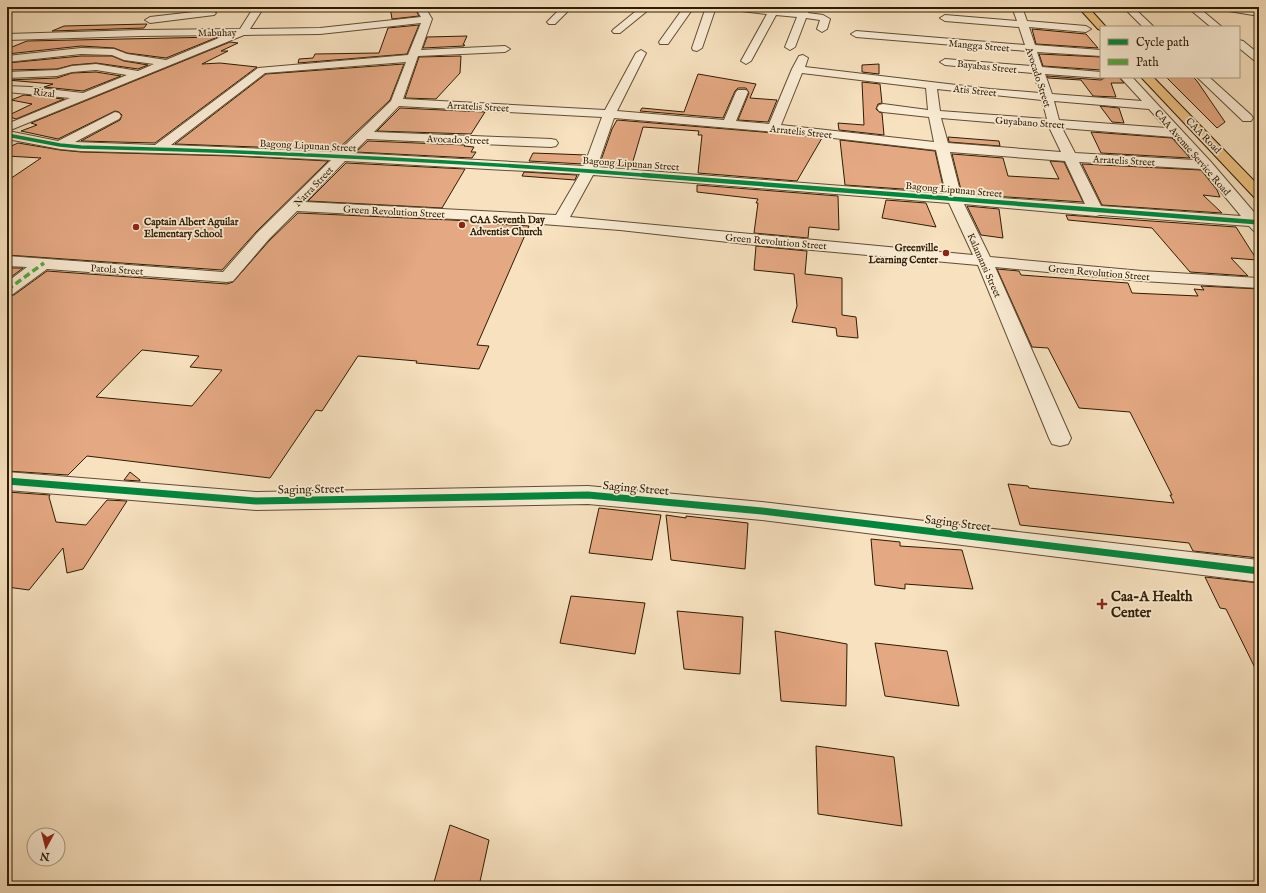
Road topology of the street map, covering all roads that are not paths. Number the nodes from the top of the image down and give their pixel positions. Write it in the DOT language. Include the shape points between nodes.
graph roads {
  1 [pos="259,7"];
  2 [pos="567,7"];
  3 [pos="647,7"];
  4 [pos="689,7"];
  5 [pos="711,7"];
  6 [pos="733,7"];
  7 [pos="1083,7"];
  8 [pos="1128,7"];
  9 [pos="1192,7"];
  10 [pos="1223,7"];
  11 [pos="804,11"];
  12 [pos="212,12"];
  13 [pos="773,12"];
  14 [pos="424,13"];
  15 [pos="1259,13"];
  16 [pos="1022,14"];
  17 [pos="945,18"];
  18 [pos="1093,18"];
  19 [pos="143,21"];
  20 [pos="552,22"];
  21 [pos="1100,26"];
  22 [pos="1148,26"];
  23 [pos="1216,26"];
  24 [pos="822,29"];
  25 [pos="1086,29"];
  26 [pos="618,31"];
  27 [pos="243,32"];
  28 [pos="856,34"];
  29 [pos="7,37"];
  30 [pos="664,42"];
  31 [pos="1097,42"];
  32 [pos="1240,44"];
  33 [pos="790,47"];
  34 [pos="696,48"];
  35 [pos="505,49"];
  36 [pos="1030,49"];
  37 [pos="641,53"];
  38 [pos="1100,53"];
  39 [pos="414,56"];
  40 [pos="803,58"];
  41 [pos="1259,58"];
  42 [pos="7,59"];
  43 [pos="746,61"];
  44 [pos="945,62"];
  45 [pos="166,63"];
  46 [pos="797,69"];
  47 [pos="1037,71"];
  48 [pos="139,74"];
  49 [pos="7,75"];
  50 [pos="1100,75"];
  51 [pos="1127,78"];
  52 [pos="1148,78"];
  53 [pos="1203,78"];
  54 [pos="931,85"];
  55 [pos="7,89"];
  56 [pos="742,92"];
  57 [pos="82,97"];
  58 [pos="1047,97"];
  59 [pos="396,102"];
  60 [pos="1153,106"];
  61 [pos="883,108"];
  62 [pos="608,114"];
  63 [pos="934,114"];
  64 [pos="1225,115"];
  65 [pos="115,116"];
  66 [pos="1253,119"];
  67 [pos="728,124"];
  68 [pos="1054,124"];
  69 [pos="7,128"];
  70 [pos="773,128"];
  71 [pos="1177,133"];
  72 [pos="7,135"];
  73 [pos="364,135"];
  74 [pos="551,143"];
  75 [pos="60,145"];
  76 [pos="942,147"];
  77 [pos="157,150"];
  78 [pos="341,157"];
  79 [pos="1069,157"];
  80 [pos="1206,165"];
  81 [pos="589,170"];
  82 [pos="1259,194"];
  83 [pos="955,200"];
  84 [pos="293,206"];
  85 [pos="1096,211"];
  86 [pos="560,221"];
  87 [pos="1257,225"];
  88 [pos="7,261"];
  89 [pos="984,261"];
  90 [pos="44,263"];
  91 [pos="227,277"];
  92 [pos="1259,283"];
  93 [pos="7,290"];
  94 [pos="1060,438"];
  95 [pos="7,481"];
  96 [pos="1259,571"];
  1 -- 27 [label="street"];
  2 -- 20 [label="street"];
  3 -- 26 [label="street"];
  4 -- 30 [label="street"];
  5 -- 34 [label="street"];
  6 -- 13 [label="street"];
  7 -- 18 [label="main road"];
  8 -- 22 [label="street"];
  9 -- 23 [label="street"];
  10 -- 15 [label="street"];
  11 -- 13 [label="street"];
  11 -- 24 [label="street" via="825,19"];
  11 -- 33 [label="street"];
  12 -- 19 [label="street"];
  13 -- 43 [label="street"];
  14 -- 27 [label="street, Mabuhay" via="320,30"];
  14 -- 39 [label="street, Narra Street"];
  16 -- 17 [label="street"];
  16 -- 25 [label="street"];
  16 -- 36 [label="street, Avocado Street"];
  18 -- 21 [label="main road"];
  18 -- 25 [label="street" via="1078,17"];
  25 -- 31 [label="street"];
  27 -- 29 [label="street, Mabuhay"];
  27 -- 45 [label="street"];
  28 -- 36 [label="street, Mangga Street"];
  32 -- 41 [label="street"];
  35 -- 39 [label="street"];
  36 -- 38 [label="street, Mangga Street"];
  36 -- 47 [label="street, Avocado Street"];
  37 -- 62 [label="street"];
  39 -- 59 [label="street, Narra Street"];
  39 -- 77 [label="street" via="262,70"];
  40 -- 46 [label="street"];
  42 -- 45 [label="street" via="81,51 114,52"];
  44 -- 47 [label="street, Bayabas Street"];
  45 -- 48 [label="street"];
  46 -- 54 [label="street, Atis Street"];
  46 -- 70 [label="street"];
  47 -- 50 [label="street, Bayabas Street"];
  47 -- 58 [label="street, Avocado Street"];
  48 -- 49 [label="street" via="96,68"];
  48 -- 57 [label="street"];
  51 -- 60 [label="street, CAA Avenue Service Road"];
  52 -- 82 [label="main road, CAA Road"];
  53 -- 66 [label="street"];
  54 -- 58 [label="street, Atis Street"];
  54 -- 63 [label="street, Kalamansi Street"];
  55 -- 57 [label="street, Rizal"];
  56 -- 67 [label="street"];
  57 -- 69 [label="street"];
  58 -- 60 [label="street, Atis Street"];
  58 -- 68 [label="street, Avocado Street"];
  59 -- 62 [label="street, Arratelis Street"];
  59 -- 73 [label="street, Narra Street"];
  60 -- 71 [label="street, CAA Avenue Service Road"];
  61 -- 63 [label="street, Guyabano Street"];
  62 -- 67 [label="street, Arratelis Street"];
  62 -- 81 [label="street"];
  63 -- 68 [label="street, Guyabano Street"];
  63 -- 76 [label="street, Kalamansi Street"];
  64 -- 66 [label="street"];
  65 -- 75 [label="street"];
  67 -- 70 [label="street, Arratelis Street"];
  68 -- 71 [label="street, Guyabano Street"];
  68 -- 79 [label="street, Avocado Street"];
  70 -- 76 [label="street, Arratelis Street"];
  71 -- 80 [label="street, CAA Avenue Service Road"];
  72 -- 75 [label="street, Bagong Lipunan Street"];
  73 -- 74 [label="street, Avocado Street"];
  73 -- 78 [label="street, Narra Street"];
  75 -- 77 [label="street, Bagong Lipunan Street"];
  76 -- 79 [label="street, Arratelis Street"];
  76 -- 83 [label="street, Kalamansi Street"];
  77 -- 78 [label="street, Bagong Lipunan Street"];
  78 -- 81 [label="street, Bagong Lipunan Street"];
  78 -- 84 [label="street, Narra Street"];
  79 -- 80 [label="street, Arratelis Street"];
  79 -- 85 [label="street, Avocado Street"];
  80 -- 87 [label="street, CAA Avenue Service Road"];
  81 -- 83 [label="street, Bagong Lipunan Street"];
  81 -- 86 [label="street"];
  83 -- 85 [label="street, Bagong Lipunan Street"];
  83 -- 89 [label="street, Kalamansi Street"];
  84 -- 86 [label="street, Green Revolution Street"];
  84 -- 91 [label="street, Narra Street"];
  85 -- 87 [label="street, Bagong Lipunan Street"];
  86 -- 89 [label="street, Green Revolution Street"];
  88 -- 90 [label="street, Patola Street"];
  89 -- 92 [label="street, Green Revolution Street" via="1142,276"];
  89 -- 94 [label="street, Kalamansi Street"];
  90 -- 91 [label="street, Patola Street"];
  90 -- 93 [label="street"];
  95 -- 96 [label="street, Saging Street" via="256,502 588,495 777,513"];
}
